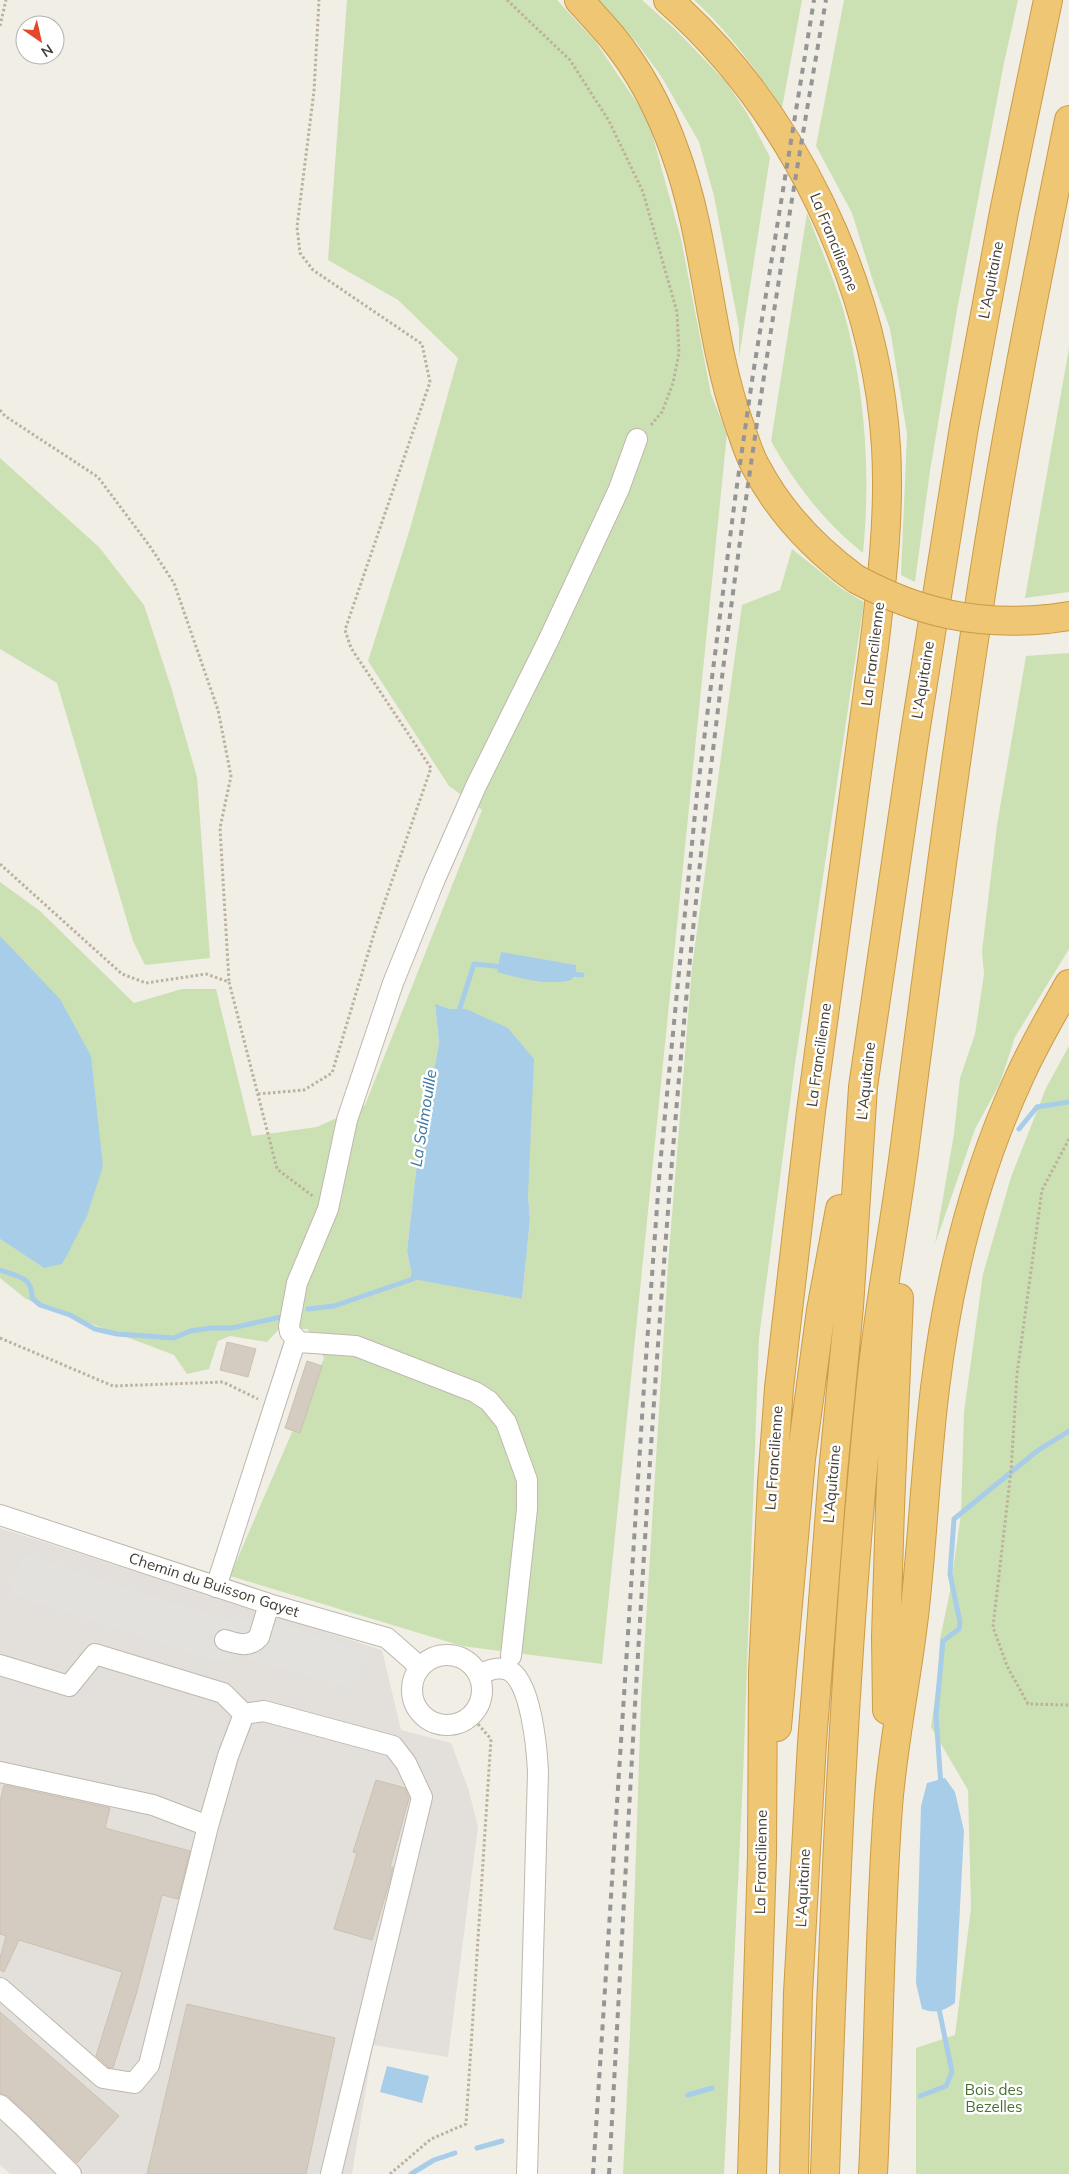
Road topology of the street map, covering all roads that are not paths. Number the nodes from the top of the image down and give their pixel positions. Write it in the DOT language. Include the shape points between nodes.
graph roads {
  1 [pos="579,0"];
  2 [pos="668,0"];
  3 [pos="1048,0"];
  4 [pos="1069,120"];
  5 [pos="637,439"];
  6 [pos="1059,618"];
  7 [pos="1069,984"];
  8 [pos="863,1087"];
  9 [pos="900,1190"];
  10 [pos="296,1339"];
  11 [pos="0,1515"];
  12 [pos="216,1587"];
  13 [pos="269,1604"];
  14 [pos="225,1640"];
  15 [pos="511,1656"];
  16 [pos="0,1666"];
  17 [pos="420,1667"];
  18 [pos="478,1675"];
  19 [pos="244,1714"];
  20 [pos="0,1772"];
  21 [pos="888,1804"];
  22 [pos="208,1826"];
  23 [pos="762,1855"];
  24 [pos="0,1988"];
  25 [pos="0,2105"];
  26 [pos="71,2174"];
  27 [pos="330,2174"];
  28 [pos="527,2174"];
  29 [pos="752,2174"];
  30 [pos="794,2174"];
  31 [pos="825,2174"];
  32 [pos="873,2174"];
  1 -- 6 [label="highway, bridge" via="612,37 640,78 662,120 695,221 726,382 755,466 803,534 856,579 907,603 973,620 1011,622"];
  2 -- 23 [label="highway, La Francilienne" via="737,74 779,132 812,188 862,313 877,379 886,447 885,527 874,647 811,1111 779,1388 763,1672"];
  3 -- 8 [label="highway, L'Aquitaine" via="964,427 913,743"];
  4 -- 9 [label="highway, L'Aquitaine" via="984,576 944,846"];
  5 -- 10 [label="street" via="619,489 476,786 393,983 347,1120 328,1208 297,1283 289,1326"];
  7 -- 21 [label="highway" via="1034,1046 1006,1108 973,1206 950,1296 935,1389 915,1608"];
  8 -- 23 [label="highway" via="811,1375 792,1545 783,1678"];
  8 -- 30 [label="highway, L'Aquitaine" via="849,1307 811,1753 799,1983"];
  9 -- 21 [label="highway" via="886,1637"];
  9 -- 31 [label="highway, L'Aquitaine" via="871,1379 858,1540 834,1906"];
  10 -- 12 [label="street"];
  10 -- 15 [label="street" via="305,1344 356,1346 466,1388 489,1401 506,1422 527,1480 527,1509"];
  11 -- 12 [label="street, Chemin du Buisson Gayet"];
  12 -- 13 [label="street, Chemin du Buisson Gayet"];
  13 -- 14 [label="street" via="256,1641 245,1645"];
  13 -- 17 [label="street, Chemin du Buisson Gayet" via="387,1638"];
  16 -- 19 [label="street" via="69,1686 95,1654 223,1693"];
  17 -- 18 [label="street" via="440,1656 452,1656 463,1659"];
  17 -- 18 [label="street" via="414,1678 413,1701 423,1715 438,1724 450,1726 461,1723 478,1707 482,1697"];
  18 -- 28 [label="street" via="499,1668 514,1674 526,1697 536,1739 538,1772"];
  19 -- 22 [label="street"];
  19 -- 27 [label="street" via="264,1711 393,1746 406,1763 422,1797"];
  20 -- 22 [label="street" via="153,1805"];
  21 -- 32 [label="highway"];
  22 -- 24 [label="street" via="149,2065 134,2082 103,2078"];
  23 -- 29 [label="highway, La Francilienne"];
  25 -- 26 [label="street"];
}
